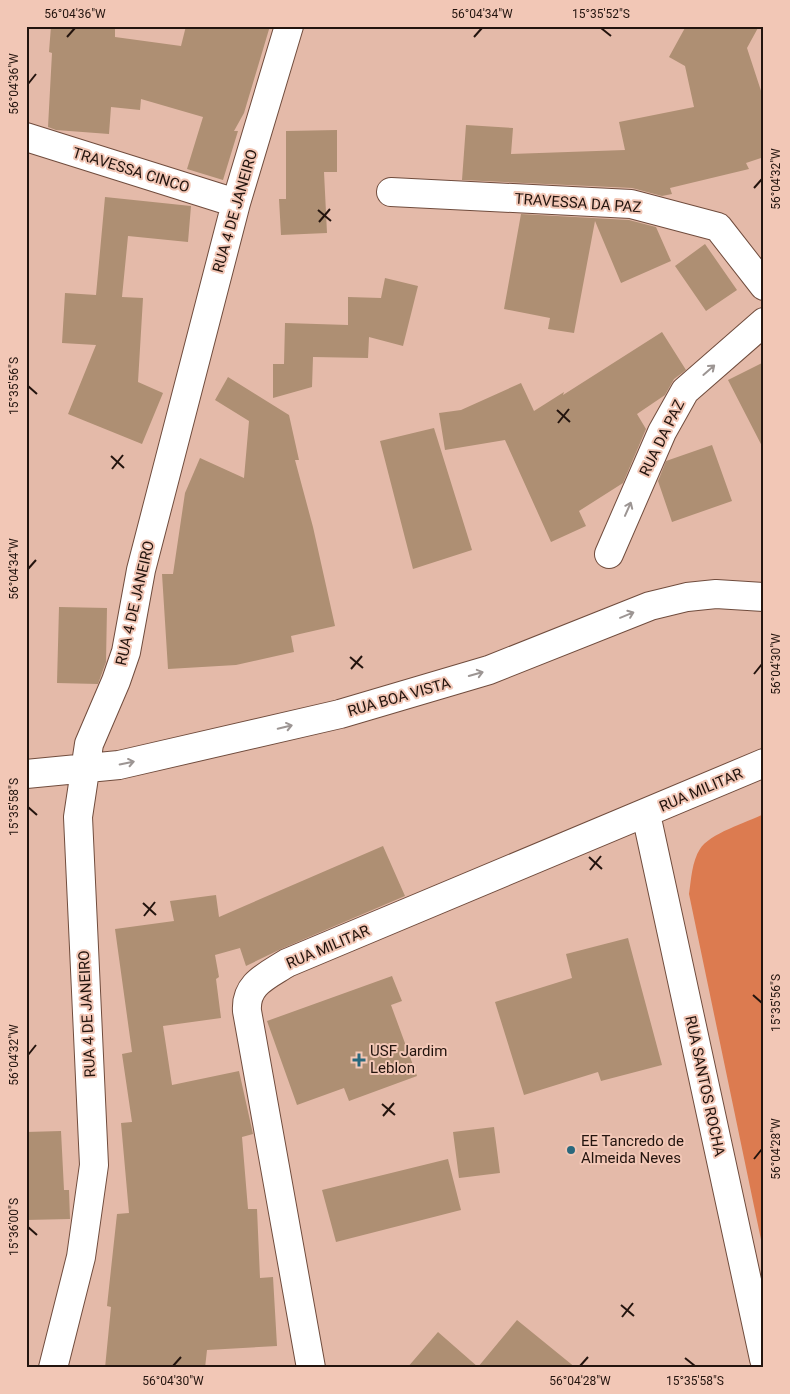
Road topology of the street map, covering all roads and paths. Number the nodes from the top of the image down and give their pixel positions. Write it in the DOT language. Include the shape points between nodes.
graph roads {
  1 [pos="289,26"];
  2 [pos="26,137"];
  3 [pos="391,192"];
  4 [pos="236,202"];
  5 [pos="764,286"];
  6 [pos="764,322"];
  7 [pos="609,554"];
  8 [pos="764,597"];
  9 [pos="764,763"];
  10 [pos="84,768"];
  11 [pos="26,774"];
  12 [pos="646,814"];
  13 [pos="764,1359"];
  14 [pos="53,1368"];
  15 [pos="311,1368"];
  1 -- 4 [label="street, RUA 4 DE JANEIRO"];
  2 -- 4 [label="street, TRAVESSA CINCO"];
  3 -- 5 [label="street, TRAVESSA DA PAZ" via="632,204 718,227"];
  4 -- 10 [label="street, RUA 4 DE JANEIRO" via="141,570 126,652 89,744"];
  7 -- 6 [label="street, RUA DA PAZ, one-way" via="662,432 685,391"];
  10 -- 8 [label="street, RUA BOA VISTA, one-way" via="119,765 340,714 489,670 650,606 716,594"];
  9 -- 12 [label="street, RUA MILITAR"];
  10 -- 11 [label="street, RUA BOA VISTA"];
  10 -- 14 [label="street, RUA 4 DE JANEIRO" via="78,817 94,1165 81,1257"];
  12 -- 13 [label="street, RUA SANTOS ROCHA"];
  12 -- 15 [label="street, RUA MILITAR" via="287,964 260,979 249,992 246,1005"];
}
